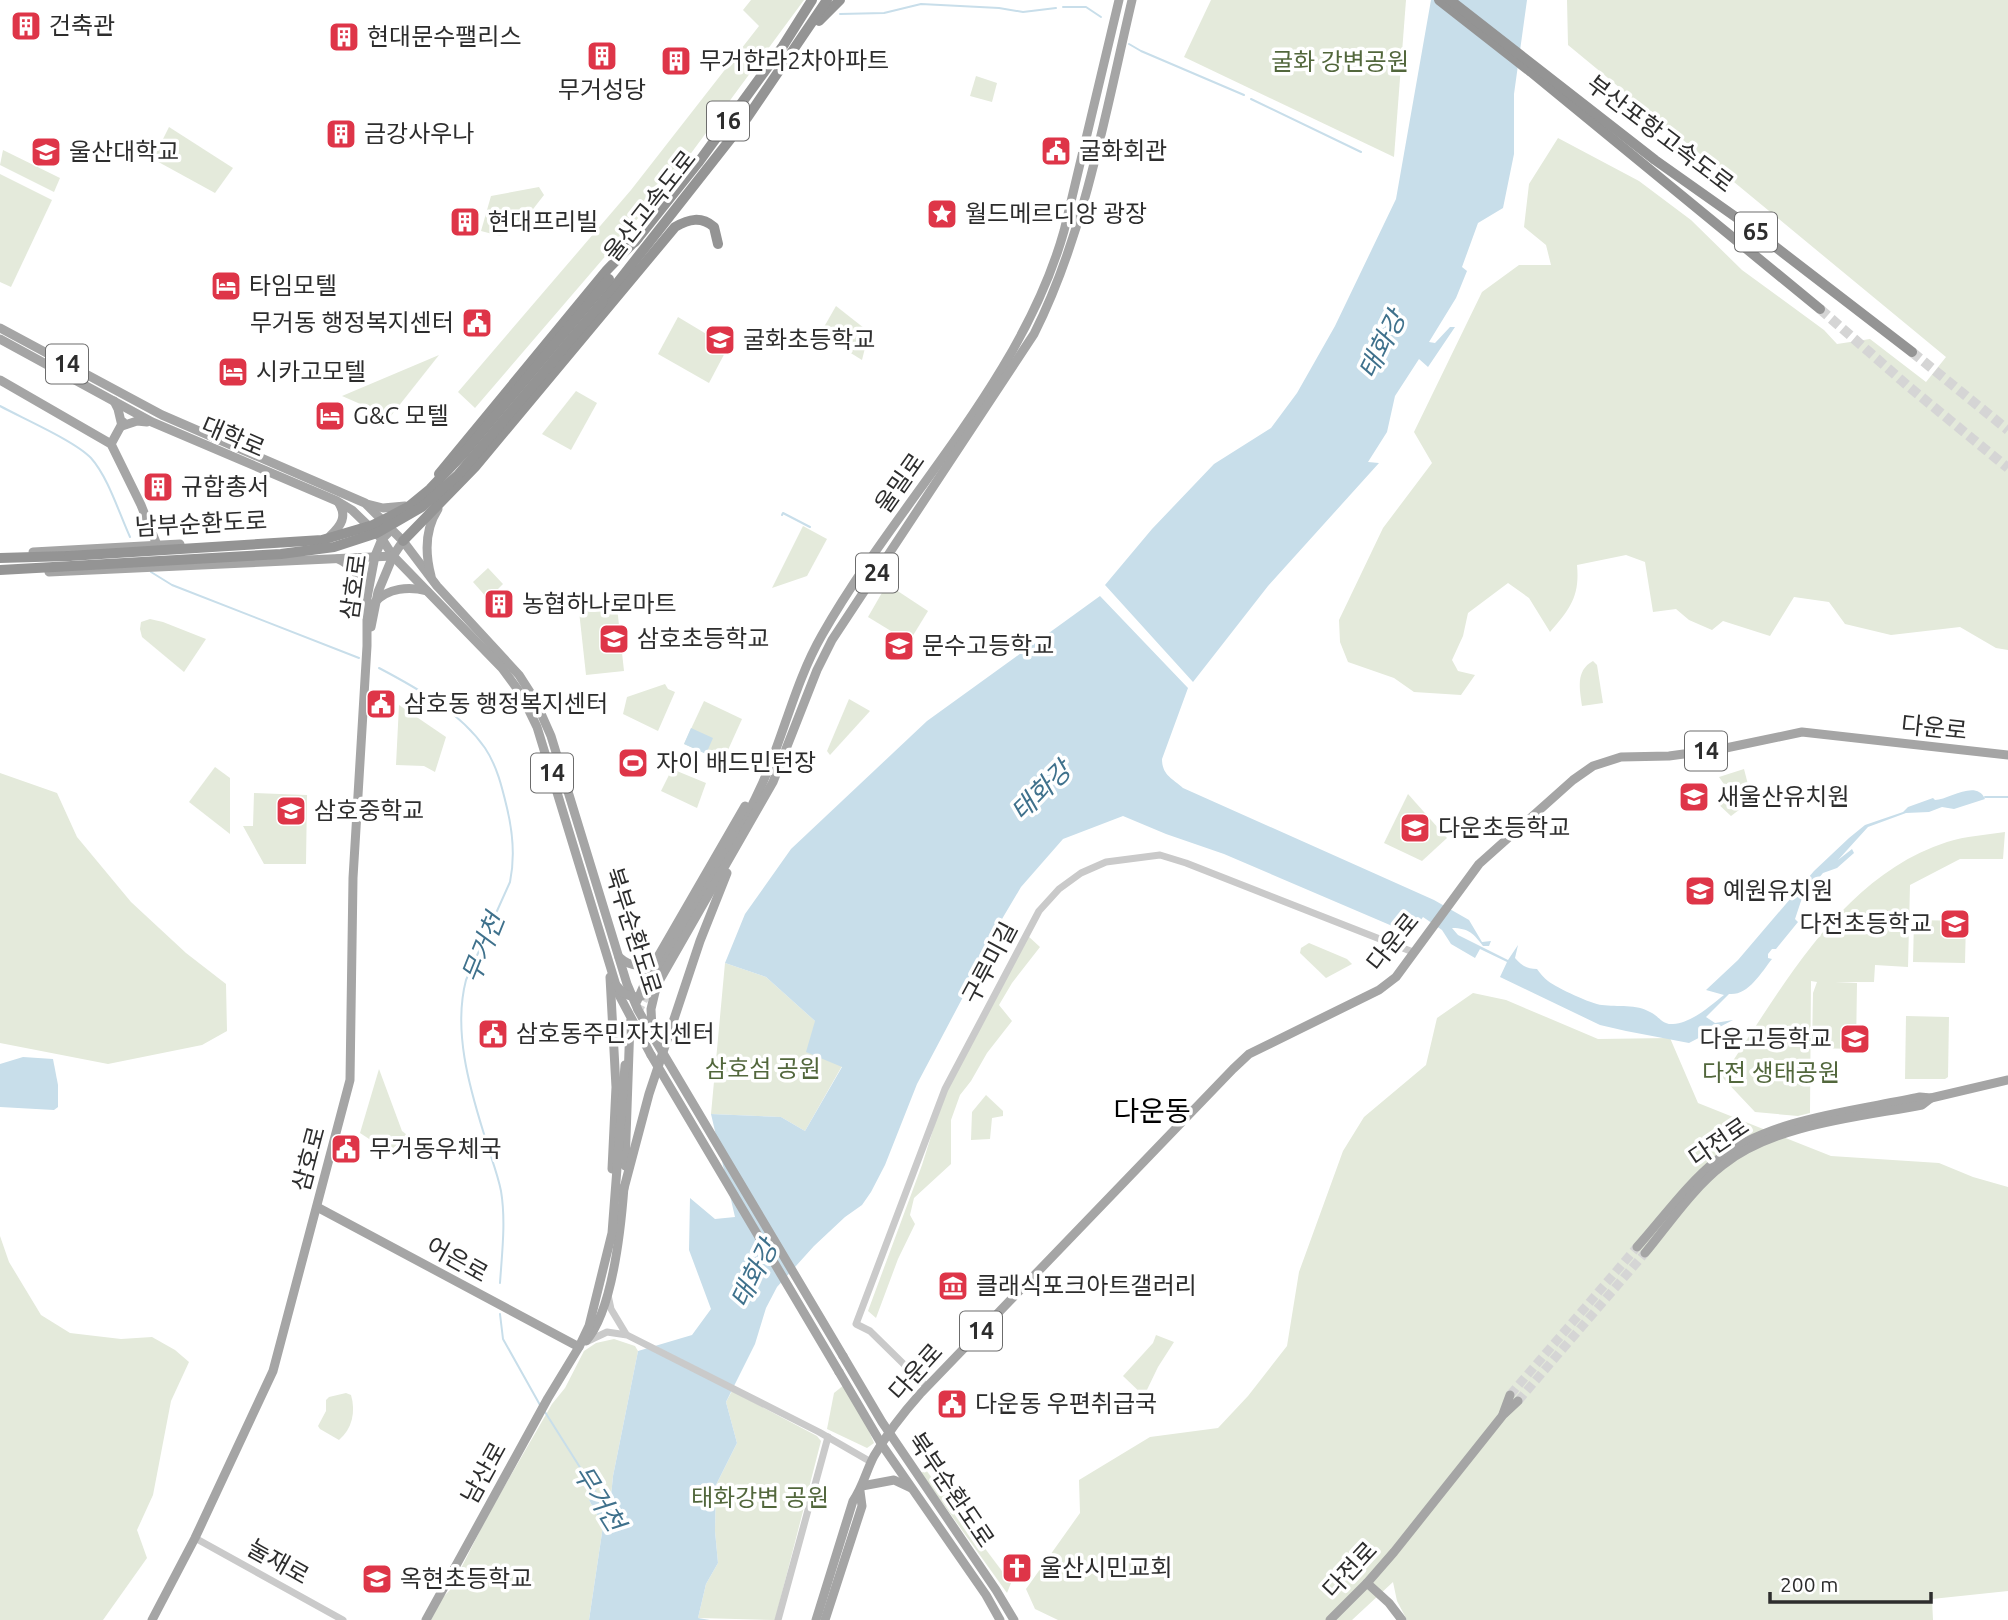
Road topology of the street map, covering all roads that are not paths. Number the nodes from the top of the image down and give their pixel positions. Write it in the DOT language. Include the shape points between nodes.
graph roads {
  1 [pos="812,0"];
  2 [pos="827,0"];
  3 [pos="840,0"];
  4 [pos="1119,0"];
  5 [pos="1132,0"];
  6 [pos="1439,0"];
  7 [pos="1450,0"];
  8 [pos="798,43"];
  9 [pos="1597,119"];
  10 [pos="642,241"];
  11 [pos="718,244"];
  12 [pos="602,307"];
  13 [pos="1820,309"];
  14 [pos="0,328"];
  15 [pos="0,339"];
  16 [pos="1912,352"];
  17 [pos="0,380"];
  18 [pos="114,401"];
  19 [pos="131,405"];
  20 [pos="152,422"];
  21 [pos="122,426"];
  22 [pos="111,444"];
  23 [pos="444,499"];
  24 [pos="337,501"];
  25 [pos="365,503"];
  26 [pos="407,506"];
  27 [pos="391,530"];
  28 [pos="330,536"];
  29 [pos="383,539"];
  30 [pos="403,541"];
  31 [pos="157,545"];
  32 [pos="0,556"];
  33 [pos="375,556"];
  34 [pos="393,556"];
  35 [pos="332,558"];
  36 [pos="0,572"];
  37 [pos="432,581"];
  38 [pos="430,593"];
  39 [pos="371,601"];
  40 [pos="780,739"];
  41 [pos="2008,755"];
  42 [pos="748,827"];
  43 [pos="1413,952"];
  44 [pos="618,956"];
  45 [pos="658,957"];
  46 [pos="609,962"];
  47 [pos="660,967"];
  48 [pos="658,983"];
  49 [pos="616,985"];
  50 [pos="634,1000"];
  51 [pos="635,1027"];
  52 [pos="654,1038"];
  53 [pos="612,1042"];
  54 [pos="651,1055"];
  55 [pos="628,1063"];
  56 [pos="2008,1080"];
  57 [pos="623,1192"];
  58 [pos="317,1207"];
  59 [pos="1641,1250"];
  60 [pos="608,1255"];
  61 [pos="608,1287"];
  62 [pos="592,1315"];
  63 [pos="594,1330"];
  64 [pos="607,1332"];
  65 [pos="630,1336"];
  66 [pos="579,1347"];
  67 [pos="927,1387"];
  68 [pos="1514,1398"];
  69 [pos="874,1430"];
  70 [pos="889,1434"];
  71 [pos="828,1437"];
  72 [pos="882,1445"];
  73 [pos="873,1460"];
  74 [pos="861,1488"];
  75 [pos="913,1489"];
  76 [pos="195,1538"];
  77 [pos="1367,1583"];
  78 [pos="152,1620"];
  79 [pos="343,1620"];
  80 [pos="426,1620"];
  81 [pos="778,1620"];
  82 [pos="816,1620"];
  83 [pos="825,1620"];
  84 [pos="1000,1620"];
  85 [pos="1014,1620"];
  86 [pos="1330,1620"];
  87 [pos="1402,1620"];
  1 -- 10 [label="highway, 울산고속도로 / 16"];
  2 -- 8 [label="highway, 울산고속도로 / 16"];
  3 -- 8 [label="highway"];
  4 -- 40 [label="main road, 울밀로 / 24" via="1064,231 1032,316 822,634"];
  5 -- 42 [label="main road, 울밀로 / 24" via="1083,203 1045,311 1019,360 832,640 773,782"];
  6 -- 9 [label="highway, 부산포항고속도로 / 65"];
  7 -- 9 [label="highway, 부산포항고속도로 / 65"];
  8 -- 10 [label="highway, 울산고속도로 / 16" via="747,118"];
  9 -- 13 [label="highway, 부산포항고속도로 / 65"];
  9 -- 16 [label="highway, 부산포항고속도로 / 65" via="1747,225"];
  10 -- 12 [label="highway, 울산고속도로 / 16"];
  10 -- 26 [label="highway" via="607,270 439,474"];
  10 -- 32 [label="highway, 울산고속도로 / 16, bridge" via="464,453 408,507 373,526 322,540"];
  11 -- 12 [label="highway" via="714,227 704,220 686,220"];
  12 -- 23 [label="highway" via="475,467"];
  12 -- 36 [label="highway, bridge" via="458,475 422,507 377,533 334,547 281,554"];
  14 -- 19 [label="main road, 대학로 / 14"];
  15 -- 18 [label="main road, 대학로 / 14"];
  17 -- 22 [label="main road"];
  18 -- 19 [label="main road, 대학로 / 14"];
  18 -- 21 [label="main road"];
  19 -- 20 [label="main road, 대학로 / 14"];
  19 -- 21 [label="main road"];
  19 -- 25 [label="main road, 대학로 / 14"];
  20 -- 21 [label="main road"];
  20 -- 24 [label="main road, 대학로 / 14"];
  21 -- 22 [label="main road"];
  22 -- 31 [label="main road"];
  23 -- 30 [label="highway"];
  23 -- 37 [label="main road" via="428,533"];
  24 -- 28 [label="main road" via="343,519"];
  24 -- 29 [label="main road, 대학로 / 14"];
  25 -- 26 [label="main road" via="383,508"];
  25 -- 27 [label="main road, 대학로 / 14"];
  26 -- 27 [label="highway"];
  27 -- 29 [label="main road, 삼호로"];
  27 -- 30 [label="main road, 대학로 / 14"];
  28 -- 29 [label="main road, 남부순환도로"];
  28 -- 31 [label="main road, 남부순환도로"];
  29 -- 30 [label="main road, 남부순환도로"];
  29 -- 33 [label="main road, 삼호로"];
  29 -- 34 [label="main road, 대학로 / 14"];
  30 -- 34 [label="main road, 삼호로"];
  30 -- 37 [label="main road, 북부순환도로 / 14"];
  31 -- 32 [label="main road, 남부순환도로"];
  33 -- 34 [label="main road, 남부순환도로"];
  33 -- 35 [label="main road, 남부순환도로"];
  33 -- 39 [label="main road, 삼호로"];
  34 -- 38 [label="main road, 대학로 / 14"];
  34 -- 39 [label="main road, 삼호로"];
  35 -- 36 [label="main road, 남부순환도로"];
  35 -- 39 [label="main road" via="356,572"];
  37 -- 44 [label="main road, 북부순환도로 / 14" via="508,662 535,700 551,736"];
  38 -- 39 [label="main road" via="396,590"];
  38 -- 46 [label="main road, 북부순환도로 / 14" via="502,668 528,706"];
  39 -- 58 [label="main road, 삼호로" via="353,878 350,1080"];
  40 -- 45 [label="main road"];
  40 -- 47 [label="main road, 울밀로 / 24" via="754,802"];
  41 -- 43 [label="main road, 다운로 / 14" via="1802,732 1721,749 1621,757 1593,766 1479,864"];
  42 -- 48 [label="main road"];
  42 -- 57 [label="main road" via="700,941"];
  43 -- 67 [label="main road, 다운로 / 14" via="1396,977 1379,990 1249,1054"];
  43 -- 67 [label="street, 구루미길" via="1160,855 1106,862 1059,889 1039,911 945,1089 856,1324 870,1331"];
  44 -- 45 [label="main road" via="637,965"];
  44 -- 50 [label="main road, 북부순환도로"];
  45 -- 50 [label="main road"];
  46 -- 49 [label="main road, 북부순환도로 / 14"];
  46 -- 53 [label="main road"];
  48 -- 50 [label="main road"];
  48 -- 52 [label="main road" via="651,1017"];
  49 -- 50 [label="main road"];
  49 -- 51 [label="main road, 북부순환도로"];
  50 -- 51 [label="main road"];
  50 -- 52 [label="main road, 북부순환도로"];
  51 -- 52 [label="main road"];
  51 -- 53 [label="main road" via="620,1031"];
  51 -- 54 [label="main road, 북부순환도로"];
  51 -- 55 [label="main road"];
  52 -- 70 [label="main road, 북부순환도로, bridge"];
  53 -- 60 [label="main road" via="616,1098"];
  54 -- 55 [label="main road" via="639,1051"];
  54 -- 69 [label="main road, 북부순환도로, bridge"];
  55 -- 57 [label="main road"];
  55 -- 60 [label="main road, 남산로"];
  56 -- 59 [label="main road, 다전로" via="1758,1136 1698,1178"];
  57 -- 61 [label="main road, 남산로"];
  58 -- 66 [label="main road, 어은로"];
  58 -- 76 [label="main road, 삼호로" via="273,1371"];
  60 -- 62 [label="main road, 남산로"];
  61 -- 63 [label="main road, 남산로"];
  61 -- 65 [label="street" via="611,1309"];
  62 -- 63 [label="street"];
  62 -- 66 [label="main road, 남산로"];
  63 -- 64 [label="street"];
  63 -- 66 [label="main road, 남산로"];
  64 -- 65 [label="street"];
  64 -- 66 [label="street"];
  65 -- 71 [label="street"];
  66 -- 80 [label="main road, 남산로"];
  67 -- 70 [label="main road, 다운로 / 14"];
  68 -- 77 [label="main road, 다전로"];
  69 -- 72 [label="main road, 북부순환도로"];
  69 -- 73 [label="main road"];
  70 -- 72 [label="main road, 다운로 / 14"];
  70 -- 85 [label="main road, 북부순환도로"];
  71 -- 73 [label="street"];
  71 -- 81 [label="street"];
  72 -- 73 [label="main road, 다운로"];
  72 -- 75 [label="main road, 북부순환도로"];
  73 -- 74 [label="main road"];
  74 -- 75 [label="main road" via="894,1480"];
  74 -- 82 [label="main road"];
  74 -- 83 [label="main road" via="862,1506"];
  75 -- 84 [label="main road, 북부순환도로"];
  76 -- 78 [label="main road, 삼호로"];
  76 -- 79 [label="street, 눌재로"];
  77 -- 86 [label="main road, 다전로"];
  77 -- 87 [label="main road"];
}
